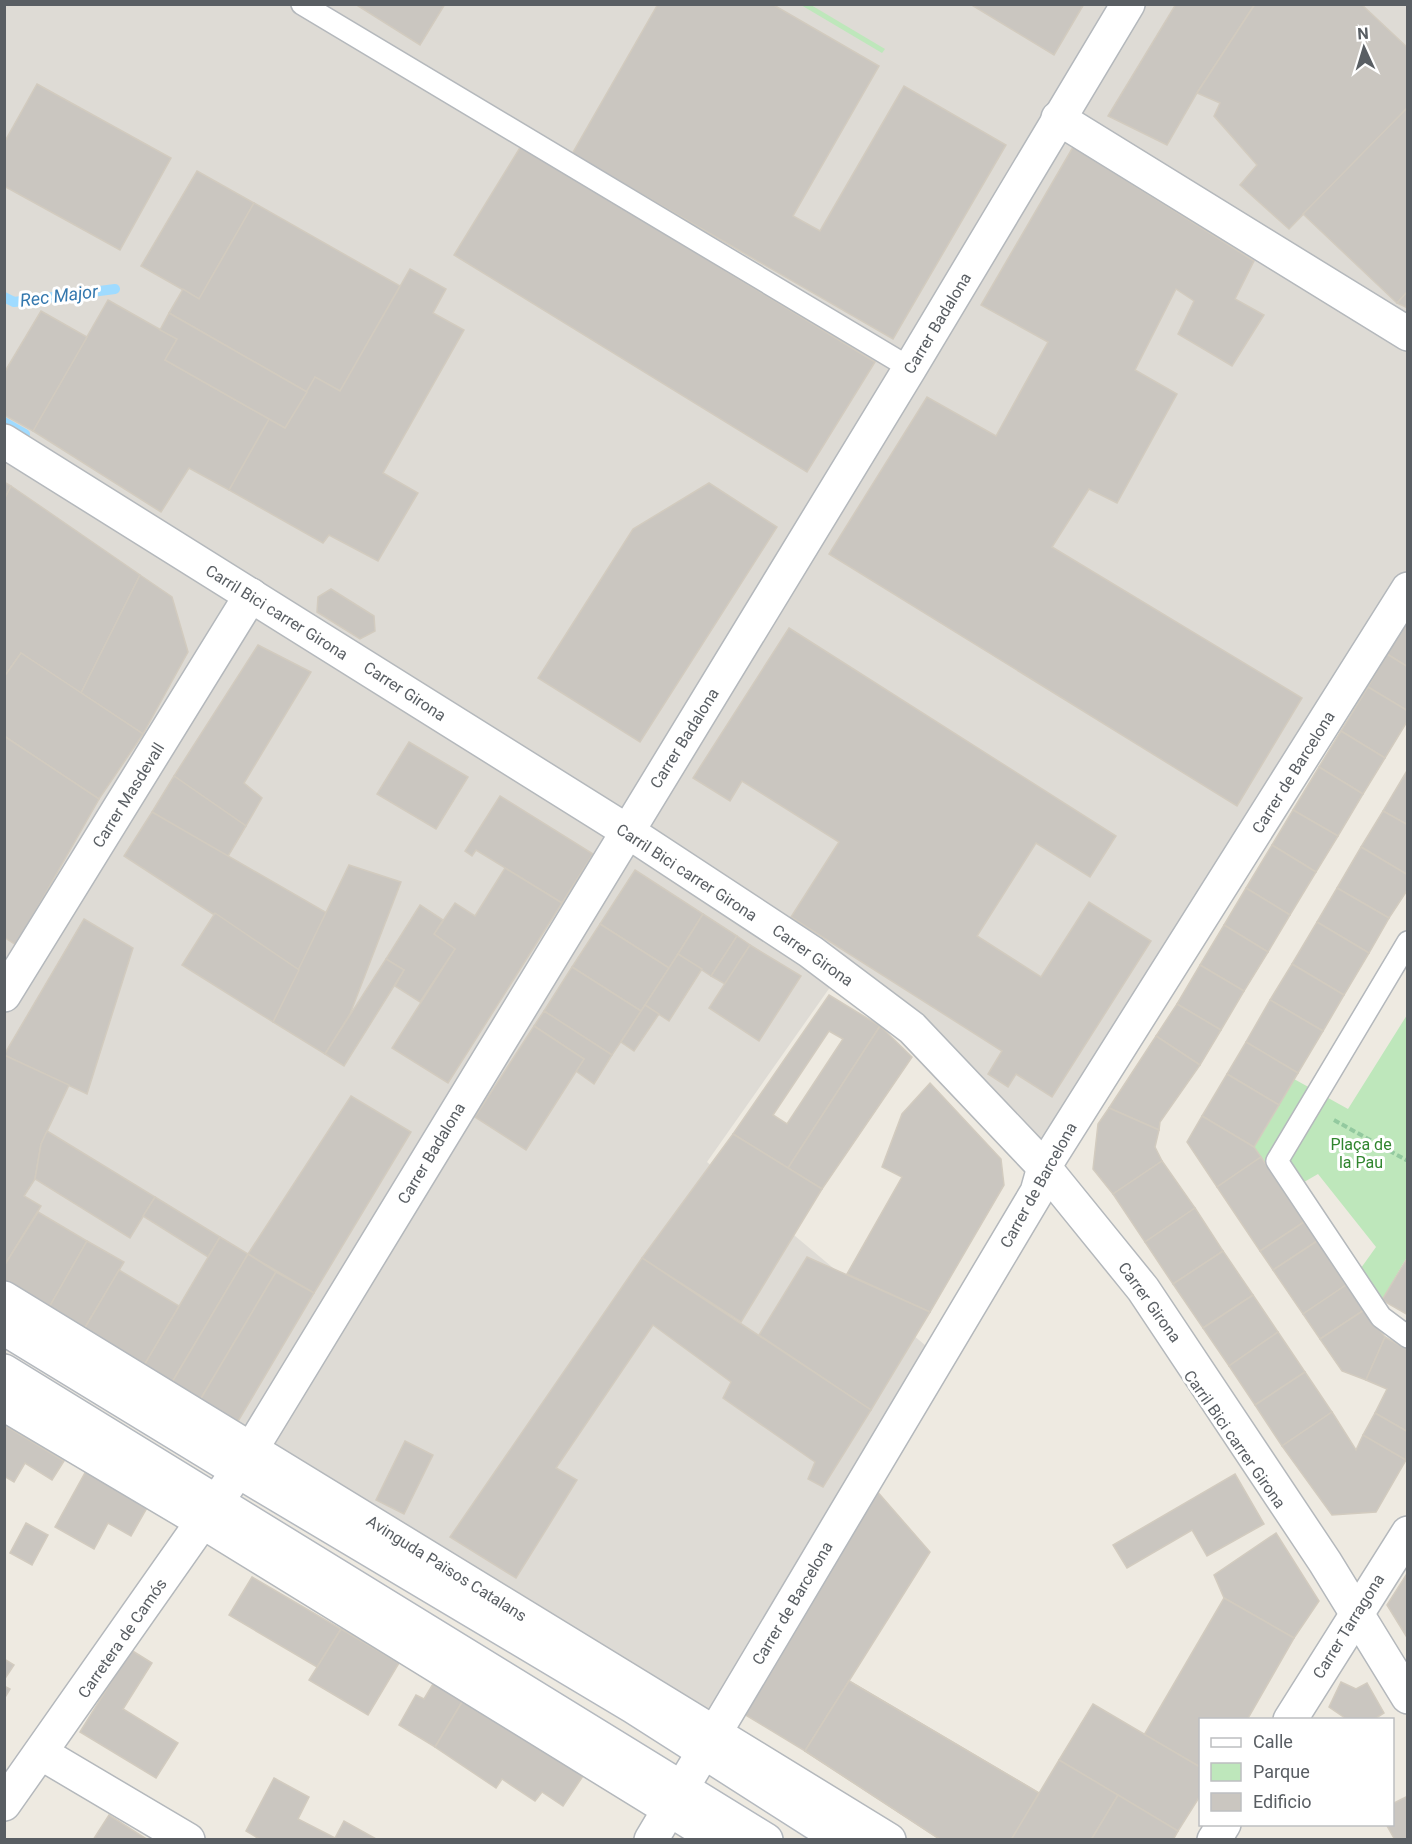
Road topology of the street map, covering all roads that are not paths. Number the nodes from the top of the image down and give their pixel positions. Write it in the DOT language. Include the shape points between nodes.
graph roads {
  1 [pos="302,4"];
  2 [pos="1128,4"];
  3 [pos="1059,118"];
  4 [pos="1407,334"];
  5 [pos="910,368"];
  6 [pos="4,441"];
  7 [pos="1407,589"];
  8 [pos="251,595"];
  9 [pos="627,831"];
  10 [pos="1407,942"];
  11 [pos="4,995"];
  12 [pos="1044,1167"];
  13 [pos="4,1298"];
  14 [pos="4,1328"];
  15 [pos="1407,1337"];
  16 [pos="4,1371"];
  17 [pos="4,1404"];
  18 [pos="245,1459"];
  19 [pos="210,1511"];
  20 [pos="1407,1533"];
  21 [pos="1356,1613"];
  22 [pos="1407,1697"];
  23 [pos="1291,1718"];
  24 [pos="709,1743"];
  25 [pos="41,1753"];
  26 [pos="676,1799"];
  27 [pos="4,1804"];
  28 [pos="1223,1826"];
  29 [pos="188,1839"];
  30 [pos="651,1839"];
  31 [pos="719,1839"];
  32 [pos="766,1839"];
  33 [pos="842,1839"];
  34 [pos="889,1839"];
  35 [pos="1214,1839"];
  1 -- 5 [label="lane"];
  2 -- 3 [label="street, Carrer Badalona"];
  3 -- 4 [label="street"];
  3 -- 5 [label="street, Carrer Badalona"];
  5 -- 9 [label="street, Carrer Badalona"];
  6 -- 8 [label="street, Carrer Girona"];
  7 -- 12 [label="street, Carrer de Barcelona"];
  8 -- 9 [label="street, Carrer Girona"];
  8 -- 11 [label="street, Carrer Masdevall"];
  9 -- 12 [label="street, Carrer Girona" via="811,952 912,1028"];
  9 -- 18 [label="street, Carrer Badalona"];
  10 -- 15 [label="lane" via="1277,1161 1381,1317"];
  12 -- 21 [label="street, Carrer Girona" via="1143,1289 1240,1431"];
  12 -- 24 [label="street, Carrer de Barcelona" via="1037,1192"];
  13 -- 18 [label="street, Avinguda Països Catalans"];
  14 -- 18 [label="street, Avinguda Països Catalans"];
  16 -- 19 [label="street"];
  17 -- 19 [label="street"];
  18 -- 19 [label="street, Carretera de Camós"];
  18 -- 24 [label="street, Avinguda Països Catalans" via="634,1707"];
  19 -- 25 [label="street, Carretera de Camós"];
  19 -- 26 [label="street"];
  20 -- 21 [label="street, Carrer Tarragona"];
  21 -- 22 [label="street, Carrer Girona"];
  21 -- 23 [label="street, Carrer Tarragona"];
  24 -- 26 [label="street, Carrer de Barcelona"];
  24 -- 33 [label="street, Avinguda Països Catalans"];
  24 -- 34 [label="street, Avinguda Països Catalans"];
  25 -- 27 [label="street, Carretera de Camós"];
  25 -- 29 [label="street"];
  26 -- 30 [label="street, Carrer de Barcelona"];
  26 -- 31 [label="street"];
  26 -- 32 [label="street"];
  28 -- 35 [label="street"];
}
